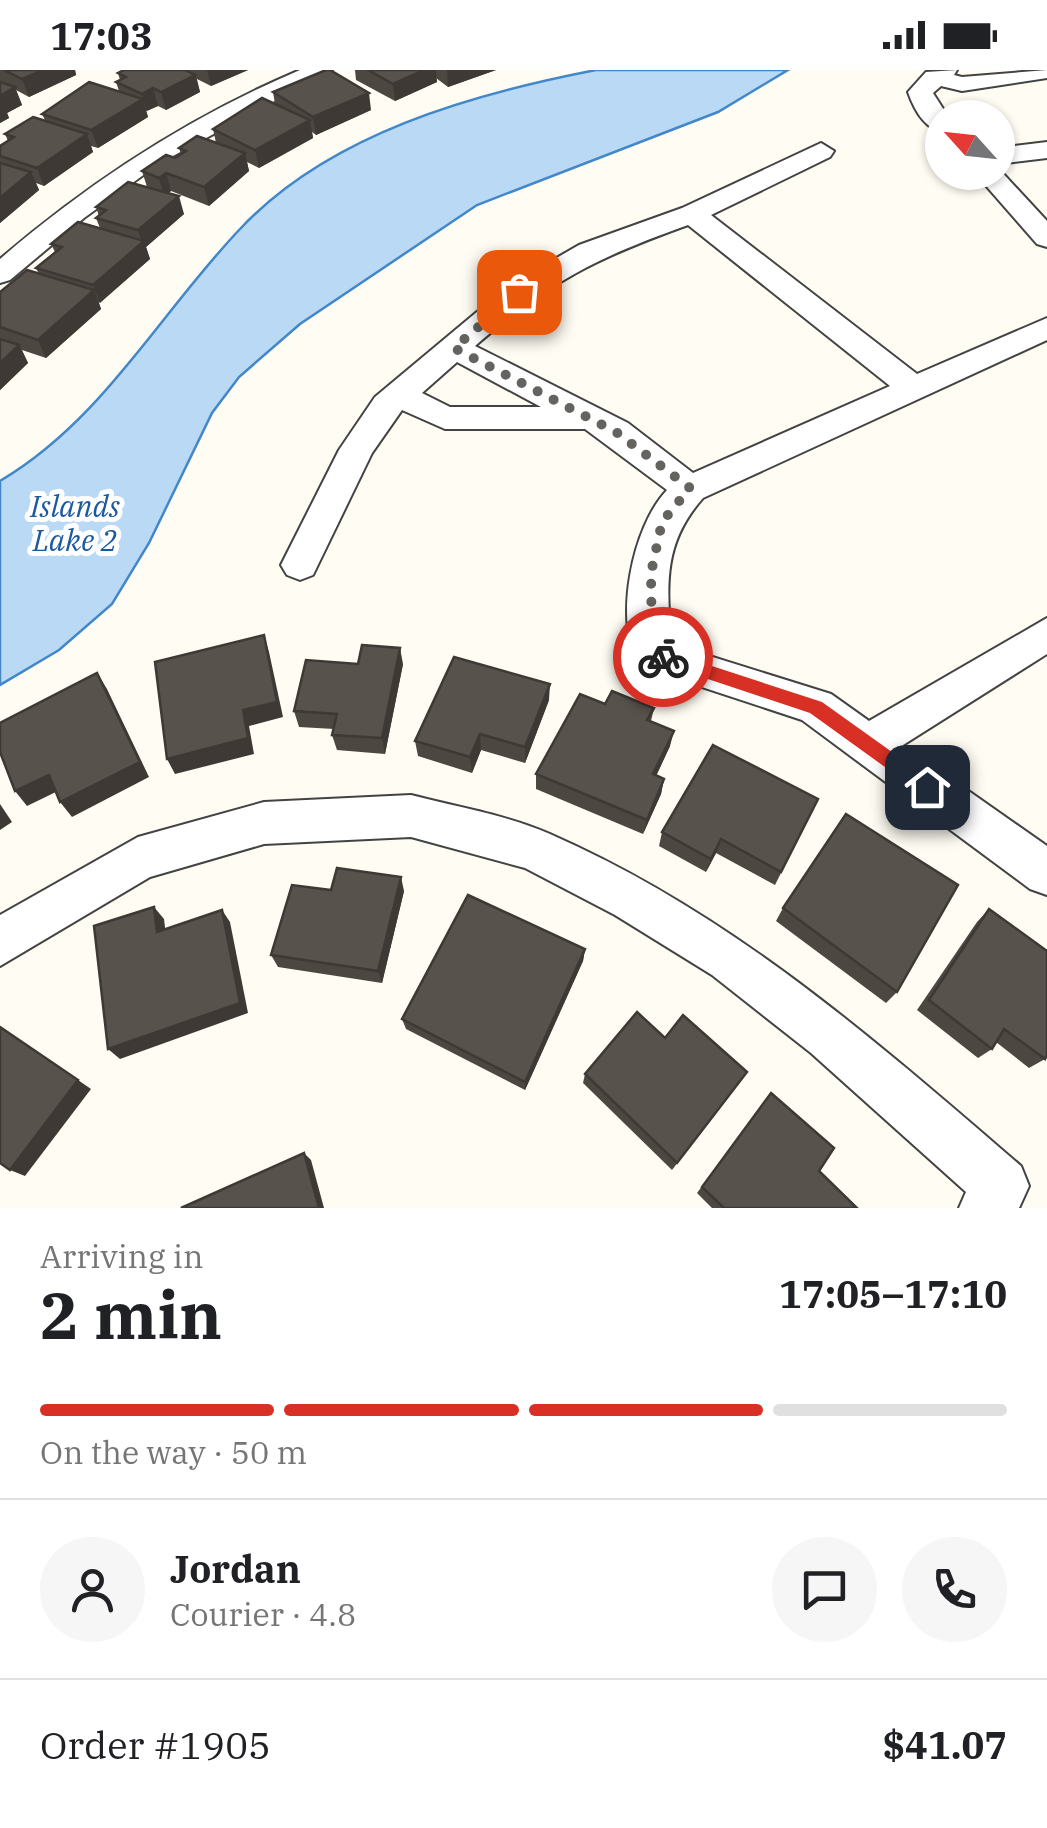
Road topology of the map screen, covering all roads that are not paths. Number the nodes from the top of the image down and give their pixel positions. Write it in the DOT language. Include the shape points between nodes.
graph roads {
  1 [pos="320,70"];
  2 [pos="1047,71"];
  3 [pos="940,74"];
  4 [pos="925,105"];
  5 [pos="1047,132"];
  6 [pos="1015,135"];
  7 [pos="822,150"];
  8 [pos="1047,150"];
  9 [pos="1015,154"];
  10 [pos="1003,190"];
  11 [pos="692,214"];
  12 [pos="1047,238"];
  13 [pos="0,274"];
  14 [pos="1047,328"];
  15 [pos="454,348"];
  16 [pos="914,388"];
  17 [pos="399,395"];
  18 [pos="589,418"];
  19 [pos="690,488"];
  20 [pos="300,565"];
  21 [pos="1047,634"];
  22 [pos="868,744"];
  23 [pos="1047,873"];
  24 [pos="0,942"];
  25 [pos="994,1197"];
  1 -- 13 [label="street" via="259,95 134,164"];
  2 -- 3 [label="street" via="962,84"];
  3 -- 4 [label="street" via="920,92"];
  5 -- 6 [label="street"];
  7 -- 11 [label="street"];
  8 -- 9 [label="street"];
  10 -- 12 [label="street"];
  11 -- 15 [label="street" via="589,252 519,292"];
  11 -- 16 [label="street"];
  14 -- 16 [label="street"];
  15 -- 17 [label="street"];
  15 -- 18 [label="street"];
  16 -- 19 [label="street"];
  17 -- 18 [label="street" via="445,418"];
  17 -- 20 [label="street" via="356,450"];
  18 -- 19 [label="street"];
  19 -- 22 [label="street" via="662,522 651,573 652,654 816,707"];
  21 -- 22 [label="street"];
  22 -- 23 [label="street"];
  24 -- 25 [label="street" via="138,859 264,823 410,816 534,849 730,958 829,1035"];
}
